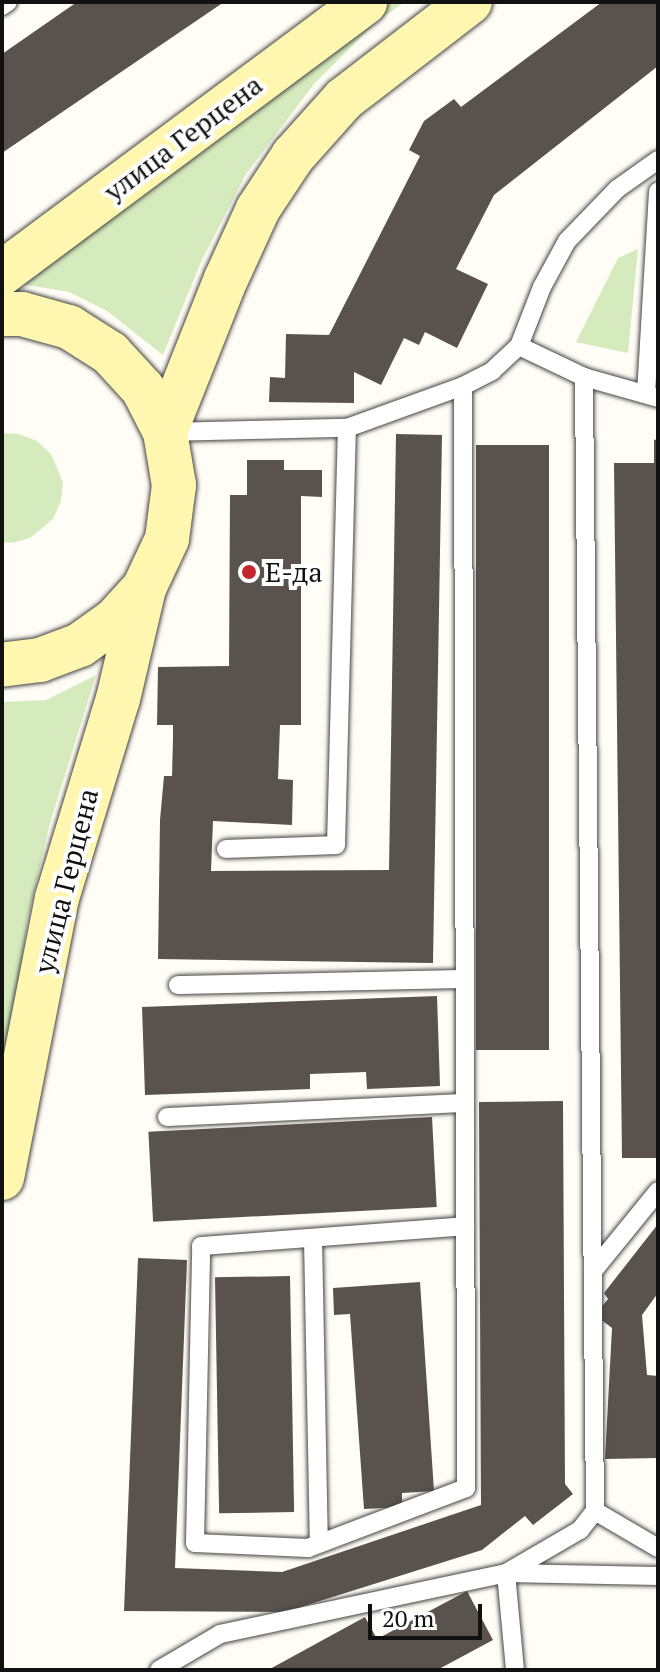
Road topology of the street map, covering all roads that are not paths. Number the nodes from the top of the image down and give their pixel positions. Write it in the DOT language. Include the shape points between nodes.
graph roads {
  1 [pos="8,2"];
  2 [pos="363,2"];
  3 [pos="470,2"];
  4 [pos="2,6"];
  5 [pos="658,160"];
  6 [pos="658,191"];
  7 [pos="2,273"];
  8 [pos="2,314"];
  9 [pos="519,346"];
  10 [pos="584,377"];
  11 [pos="463,386"];
  12 [pos="652,396"];
  13 [pos="347,428"];
  14 [pos="165,432"];
  15 [pos="144,588"];
  16 [pos="2,665"];
  17 [pos="226,849"];
  18 [pos="464,979"];
  19 [pos="178,985"];
  20 [pos="464,1103"];
  21 [pos="167,1117"];
  22 [pos="2,1178"];
  23 [pos="658,1191"];
  24 [pos="465,1226"];
  25 [pos="313,1238"];
  26 [pos="593,1271"];
  27 [pos="595,1511"];
  28 [pos="319,1543"];
  29 [pos="658,1548"];
  30 [pos="506,1573"];
  31 [pos="658,1576"];
  32 [pos="159,1670"];
  33 [pos="515,1670"];
  1 -- 4 [label="lane"];
  2 -- 7 [label="main road, улица Герцена"];
  3 -- 14 [label="main road" via="344,99 293,156 258,209 232,265"];
  5 -- 9 [label="lane" via="617,189 567,241"];
  6 -- 12 [label="lane"];
  8 -- 14 [label="main road" via="69,327 110,353 143,389"];
  9 -- 10 [label="lane"];
  9 -- 11 [label="lane" via="492,371"];
  10 -- 12 [label="lane"];
  10 -- 26 [label="lane"];
  11 -- 13 [label="lane"];
  11 -- 18 [label="lane"];
  13 -- 14 [label="lane"];
  13 -- 17 [label="lane" via="336,845"];
  14 -- 15 [label="main road" via="174,485 167,539"];
  15 -- 16 [label="main road" via="115,620 80,645 40,660"];
  15 -- 22 [label="main road, улица Герцена" via="118,699 57,898"];
  18 -- 19 [label="lane"];
  18 -- 20 [label="lane"];
  20 -- 21 [label="lane"];
  20 -- 24 [label="lane"];
  23 -- 26 [label="lane"];
  24 -- 25 [label="lane"];
  24 -- 28 [label="lane" via="466,1488"];
  25 -- 28 [label="lane"];
  25 -- 28 [label="lane" via="201,1246 195,1543 308,1548"];
  26 -- 27 [label="lane"];
  27 -- 29 [label="lane"];
  27 -- 30 [label="lane" via="580,1530"];
  30 -- 31 [label="lane"];
  30 -- 32 [label="lane" via="220,1634"];
  30 -- 33 [label="lane"];
}
